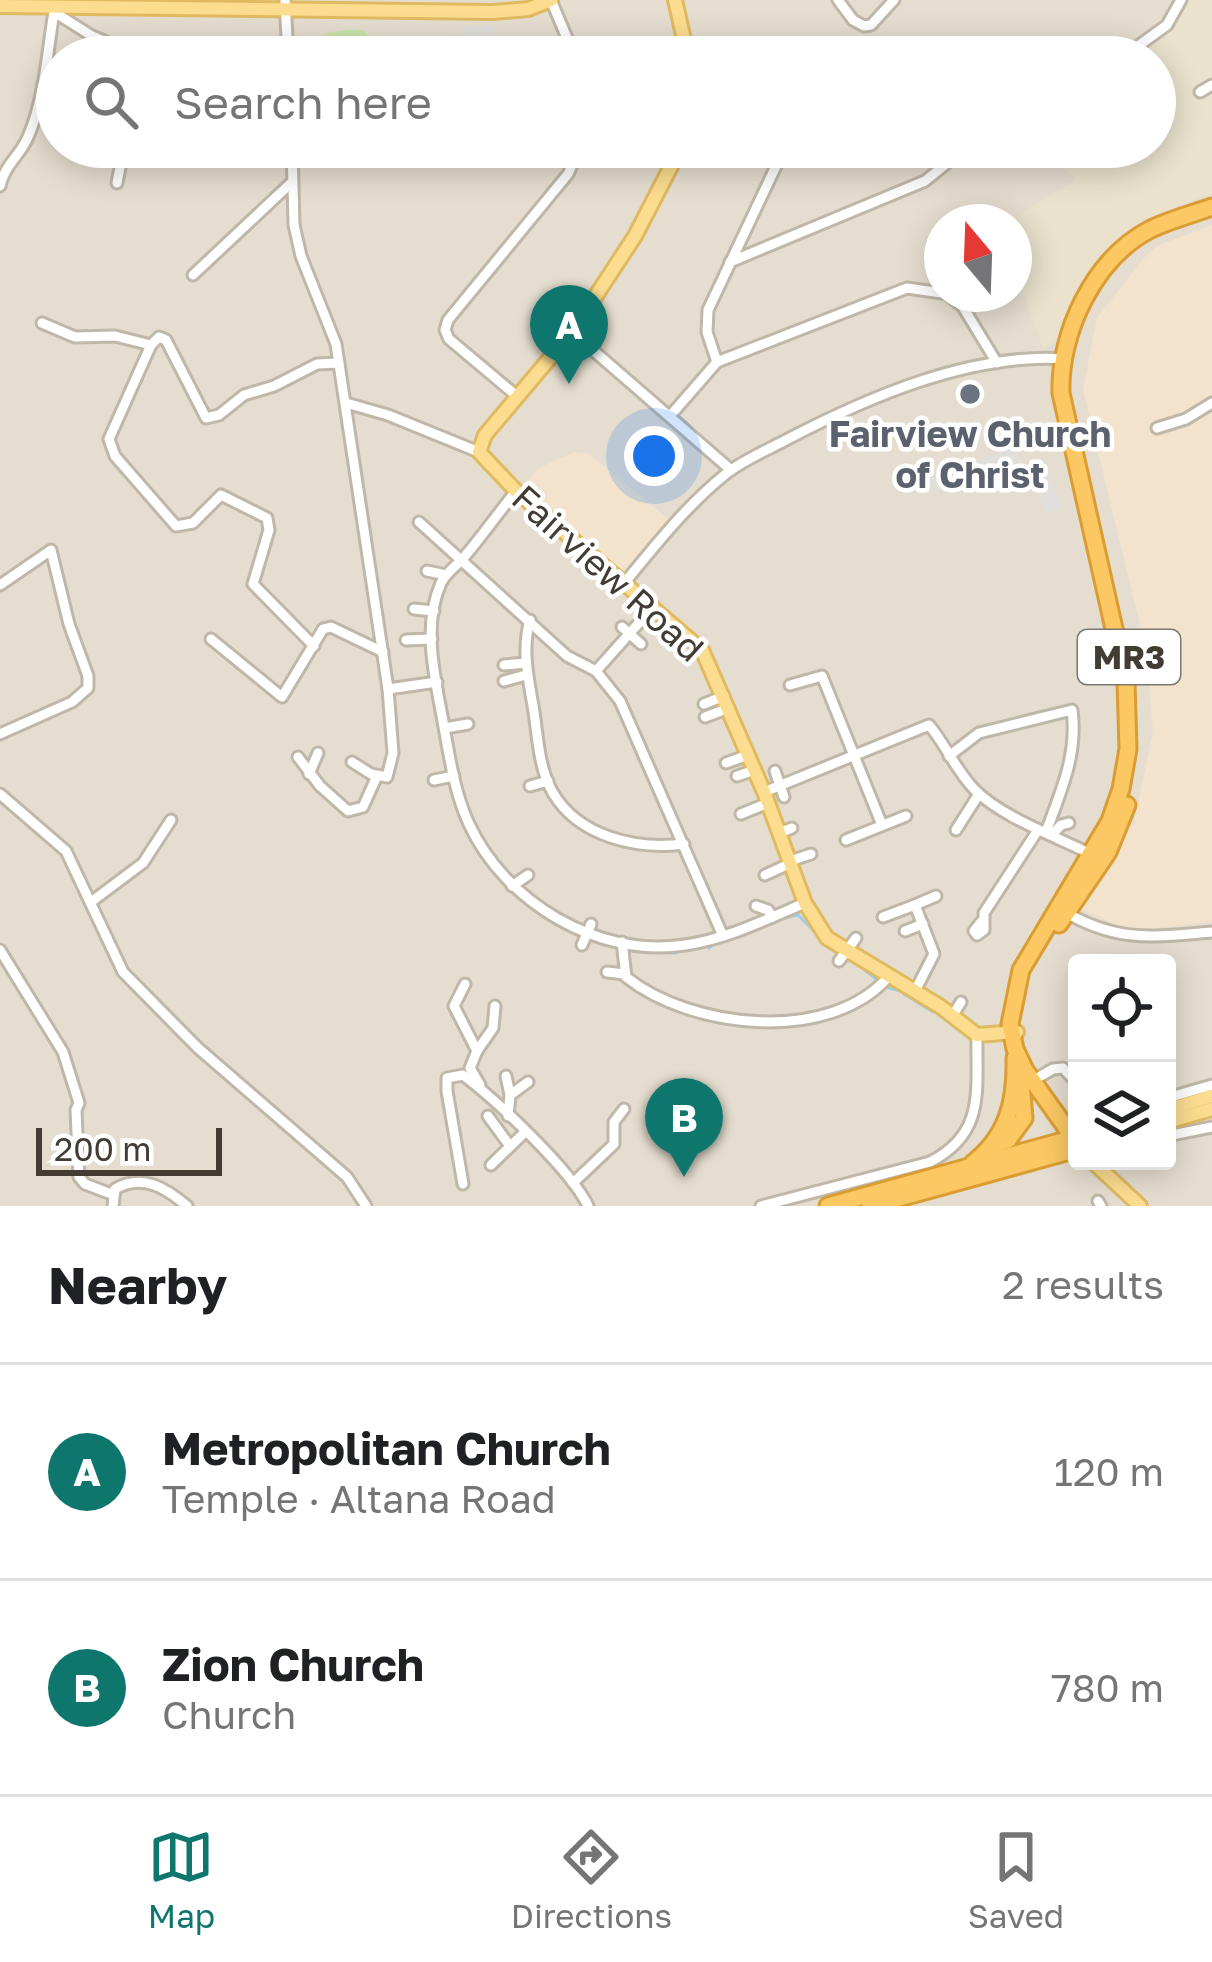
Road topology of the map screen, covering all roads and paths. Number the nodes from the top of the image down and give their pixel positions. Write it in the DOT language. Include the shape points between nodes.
graph roads {
  1 [pos="551,0"];
  2 [pos="675,0"];
  3 [pos="838,0"];
  4 [pos="895,0"];
  5 [pos="1181,0"];
  6 [pos="286,4"];
  7 [pos="418,5"];
  8 [pos="0,6"];
  9 [pos="53,9"];
  10 [pos="49,36"];
  11 [pos="92,36"];
  12 [pos="285,36"];
  13 [pos="566,36"];
  14 [pos="683,36"];
  15 [pos="1152,36"];
  16 [pos="1212,85"];
  17 [pos="1200,92"];
  18 [pos="36,114"];
  19 [pos="120,168"];
  20 [pos="291,168"];
  21 [pos="571,168"];
  22 [pos="671,168"];
  23 [pos="774,168"];
  24 [pos="942,168"];
  25 [pos="118,182"];
  26 [pos="291,184"];
  27 [pos="0,187"];
  28 [pos="1212,211"];
  29 [pos="730,262"];
  30 [pos="193,275"];
  31 [pos="924,290"];
  32 [pos="967,312"];
  33 [pos="42,323"];
  34 [pos="572,332"];
  35 [pos="151,345"];
  36 [pos="1065,359"];
  37 [pos="717,362"];
  38 [pos="339,363"];
  39 [pos="997,363"];
  40 [pos="518,397"];
  41 [pos="346,403"];
  42 [pos="1212,404"];
  43 [pos="670,416"];
  44 [pos="1157,428"];
  45 [pos="479,452"];
  46 [pos="731,470"];
  47 [pos="515,490"];
  48 [pos="419,522"];
  49 [pos="462,560"];
  50 [pos="427,571"];
  51 [pos="446,575"];
  52 [pos="626,581"];
  53 [pos="0,585"];
  54 [pos="654,606"];
  55 [pos="414,609"];
  56 [pos="434,611"];
  57 [pos="530,620"];
  58 [pos="561,626"];
  59 [pos="626,629"];
  60 [pos="211,639"];
  61 [pos="432,639"];
  62 [pos="550,639"];
  63 [pos="406,640"];
  64 [pos="641,644"];
  65 [pos="314,646"];
  66 [pos="383,652"];
  67 [pos="504,665"];
  68 [pos="526,669"];
  69 [pos="596,671"];
  70 [pos="504,681"];
  71 [pos="436,682"];
  72 [pos="790,686"];
  73 [pos="388,689"];
  74 [pos="633,690"];
  75 [pos="620,701"];
  76 [pos="726,702"];
  77 [pos="704,704"];
  78 [pos="459,710"];
  79 [pos="438,711"];
  80 [pos="534,713"];
  81 [pos="518,716"];
  82 [pos="705,717"];
  83 [pos="646,720"];
  84 [pos="468,724"];
  85 [pos="633,725"];
  86 [pos="445,728"];
  87 [pos="0,734"];
  88 [pos="434,749"];
  89 [pos="318,753"];
  90 [pos="449,753"];
  91 [pos="748,755"];
  92 [pos="464,756"];
  93 [pos="852,756"];
  94 [pos="949,756"];
  95 [pos="298,757"];
  96 [pos="541,759"];
  97 [pos="352,762"];
  98 [pos="524,763"];
  99 [pos="726,763"];
  100 [pos="754,770"];
  101 [pos="775,771"];
  102 [pos="309,774"];
  103 [pos="377,776"];
  104 [pos="454,776"];
  105 [pos="737,776"];
  106 [pos="434,780"];
  107 [pos="548,781"];
  108 [pos="780,784"];
  109 [pos="530,786"];
  110 [pos="472,790"];
  111 [pos="0,794"];
  112 [pos="458,794"];
  113 [pos="979,794"];
  114 [pos="766,797"];
  115 [pos="784,797"];
  116 [pos="464,810"];
  117 [pos="741,814"];
  118 [pos="448,815"];
  119 [pos="906,816"];
  120 [pos="171,820"];
  121 [pos="580,821"];
  122 [pos="1070,823"];
  123 [pos="883,828"];
  124 [pos="760,829"];
  125 [pos="569,830"];
  126 [pos="956,830"];
  127 [pos="1045,832"];
  128 [pos="606,835"];
  129 [pos="853,840"];
  130 [pos="689,842"];
  131 [pos="592,843"];
  132 [pos="784,844"];
  133 [pos="484,853"];
  134 [pos="811,854"];
  135 [pos="1098,857"];
  136 [pos="470,862"];
  137 [pos="528,874"];
  138 [pos="765,874"];
  139 [pos="508,888"];
  140 [pos="720,892"];
  141 [pos="936,896"];
  142 [pos="708,898"];
  143 [pos="91,902"];
  144 [pos="691,902"];
  145 [pos="806,903"];
  146 [pos="907,904"];
  147 [pos="756,906"];
  148 [pos="573,909"];
  149 [pos="554,911"];
  150 [pos="1062,911"];
  151 [pos="886,914"];
  152 [pos="775,916"];
  153 [pos="566,922"];
  154 [pos="998,925"];
  155 [pos="784,927"];
  156 [pos="548,928"];
  157 [pos="593,928"];
  158 [pos="744,928"];
  159 [pos="905,931"];
  160 [pos="1212,932"];
  161 [pos="719,937"];
  162 [pos="749,941"];
  163 [pos="622,942"];
  164 [pos="582,945"];
  165 [pos="930,945"];
  166 [pos="0,950"];
  167 [pos="719,954"];
  168 [pos="607,972"];
  169 [pos="626,976"];
  170 [pos="885,980"];
  171 [pos="465,984"];
  172 [pos="658,984"];
  173 [pos="616,986"];
  174 [pos="915,991"];
  175 [pos="653,995"];
  176 [pos="891,1000"];
  177 [pos="961,1002"];
  178 [pos="815,1003"];
  179 [pos="495,1006"];
  180 [pos="736,1008"];
  181 [pos="947,1011"];
  182 [pos="821,1015"];
  183 [pos="932,1020"];
  184 [pos="737,1024"];
  185 [pos="511,1025"];
  186 [pos="493,1028"];
  187 [pos="977,1035"];
  188 [pos="1014,1038"];
  189 [pos="477,1051"];
  190 [pos="1068,1073"];
  191 [pos="506,1076"];
  192 [pos="1036,1079"];
  193 [pos="528,1082"];
  194 [pos="1212,1085"];
  195 [pos="483,1089"];
  196 [pos="510,1095"];
  197 [pos="1176,1095"];
  198 [pos="1212,1096"];
  199 [pos="1176,1107"];
  200 [pos="1212,1108"];
  201 [pos="624,1109"];
  202 [pos="488,1116"];
  203 [pos="508,1116"];
  204 [pos="1176,1119"];
  205 [pos="1068,1125"];
  206 [pos="1210,1125"];
  207 [pos="524,1133"];
  208 [pos="1176,1134"];
  209 [pos="1068,1140"];
  210 [pos="1068,1141"];
  211 [pos="510,1146"];
  212 [pos="499,1161"];
  213 [pos="967,1167"];
  214 [pos="1103,1170"];
  215 [pos="573,1183"];
  216 [pos="463,1184"];
  217 [pos="114,1200"];
  218 [pos="1131,1203"];
  219 [pos="187,1206"];
  220 [pos="366,1206"];
  221 [pos="588,1206"];
  222 [pos="761,1206"];
  223 [pos="828,1206"];
  224 [pos="870,1206"];
  1 -- 7 [label="main road" via="512,11"];
  1 -- 13 [label="street"];
  2 -- 14 [label="main road"];
  3 -- 4 [label="street" via="864,26"];
  5 -- 15 [label="street"];
  6 -- 7 [label="main road"];
  6 -- 9 [label="main road"];
  6 -- 12 [label="street"];
  8 -- 9 [label="main road"];
  9 -- 10 [label="street"];
  9 -- 11 [label="street"];
  16 -- 17 [label="street"];
  18 -- 27 [label="street"];
  19 -- 25 [label="street"];
  20 -- 26 [label="street"];
  21 -- 40 [label="street" via="445,330"];
  22 -- 34 [label="main road"];
  23 -- 29 [label="street"];
  24 -- 29 [label="street" via="926,182"];
  26 -- 30 [label="street"];
  26 -- 38 [label="street" via="301,256"];
  28 -- 36 [label="highway, MR3" via="1128,255"];
  29 -- 37 [label="street" via="708,310"];
  31 -- 37 [label="street" via="907,288"];
  32 -- 39 [label="street"];
  33 -- 35 [label="street" via="75,337"];
  34 -- 40 [label="main road"];
  34 -- 43 [label="street"];
  35 -- 38 [label="street" via="166,340 211,418 244,395 317,364"];
  35 -- 65 [label="street" via="110,440 115,456 176,526 193,523 220,495 267,518 254,584"];
  36 -- 39 [label="street"];
  36 -- 135 [label="highway, MR3" via="1137,706 1131,790 1118,830"];
  37 -- 43 [label="street"];
  38 -- 41 [label="street"];
  39 -- 46 [label="street" via="882,394"];
  40 -- 45 [label="main road"];
  41 -- 45 [label="street, Fairview Road"];
  41 -- 66 [label="street"];
  42 -- 44 [label="street"];
  43 -- 46 [label="street"];
  45 -- 47 [label="main road, Fairview Road"];
  46 -- 52 [label="street"];
  47 -- 49 [label="street"];
  47 -- 52 [label="main road, Fairview Road"];
  48 -- 49 [label="street"];
  49 -- 51 [label="street"];
  49 -- 57 [label="street"];
  50 -- 51 [label="street"];
  51 -- 56 [label="street"];
  52 -- 54 [label="main road, Fairview Road"];
  53 -- 87 [label="street" via="51,550 88,676 84,694"];
  54 -- 59 [label="street"];
  54 -- 76 [label="main road, Fairview Road"];
  55 -- 56 [label="street"];
  56 -- 61 [label="street"];
  57 -- 62 [label="street"];
  57 -- 68 [label="street"];
  58 -- 62 [label="street"];
  59 -- 64 [label="street"];
  59 -- 69 [label="street"];
  60 -- 65 [label="street" via="282,697"];
  61 -- 63 [label="street"];
  61 -- 71 [label="street"];
  62 -- 69 [label="street"];
  65 -- 66 [label="street" via="331,627"];
  66 -- 73 [label="street"];
  67 -- 68 [label="street"];
  68 -- 70 [label="street"];
  68 -- 80 [label="street"];
  69 -- 75 [label="street"];
  71 -- 73 [label="street"];
  71 -- 79 [label="street"];
  72 -- 93 [label="street" via="822,676"];
  73 -- 103 [label="street" via="393,753 387,777"];
  74 -- 75 [label="street"];
  75 -- 85 [label="street"];
  76 -- 77 [label="street"];
  76 -- 82 [label="street"];
  76 -- 91 [label="main road, Fairview Road"];
  78 -- 79 [label="street"];
  79 -- 86 [label="street"];
  80 -- 81 [label="street"];
  80 -- 96 [label="street"];
  83 -- 85 [label="street"];
  84 -- 86 [label="street"];
  85 -- 130 [label="street"];
  86 -- 90 [label="street"];
  88 -- 90 [label="street"];
  89 -- 102 [label="street"];
  90 -- 92 [label="street"];
  90 -- 104 [label="street"];
  91 -- 99 [label="street"];
  91 -- 100 [label="main road, Fairview Road"];
  93 -- 94 [label="street" via="929,725"];
  93 -- 108 [label="street"];
  93 -- 123 [label="street"];
  94 -- 113 [label="street"];
  94 -- 127 [label="street" via="979,733 1072,710 1078,746"];
  95 -- 102 [label="street"];
  96 -- 98 [label="street"];
  96 -- 107 [label="street"];
  97 -- 103 [label="street"];
  100 -- 105 [label="street"];
  100 -- 114 [label="main road, Fairview Road"];
  101 -- 108 [label="street"];
  102 -- 103 [label="street" via="356,812"];
  104 -- 106 [label="street"];
  104 -- 112 [label="street"];
  107 -- 109 [label="street"];
  107 -- 121 [label="street" via="558,809"];
  108 -- 114 [label="street"];
  108 -- 115 [label="street"];
  110 -- 112 [label="street"];
  111 -- 143 [label="street" via="66,851"];
  112 -- 116 [label="street"];
  113 -- 126 [label="street"];
  113 -- 127 [label="street"];
  114 -- 117 [label="street"];
  114 -- 132 [label="main road, Fairview Road"];
  116 -- 118 [label="street"];
  116 -- 133 [label="street"];
  119 -- 123 [label="street"];
  120 -- 143 [label="street" via="130,876"];
  121 -- 125 [label="street"];
  121 -- 128 [label="street"];
  122 -- 127 [label="street"];
  123 -- 129 [label="street"];
  124 -- 132 [label="street"];
  127 -- 135 [label="street"];
  127 -- 154 [label="street" via="1021,849 982,924"];
  128 -- 130 [label="street" via="632,850 662,852"];
  128 -- 131 [label="street"];
  130 -- 142 [label="street"];
  132 -- 134 [label="street"];
  132 -- 138 [label="street"];
  132 -- 145 [label="main road, Fairview Road"];
  133 -- 136 [label="street"];
  133 -- 139 [label="street"];
  135 -- 150 [label="highway, MR3"];
  137 -- 139 [label="street"];
  139 -- 149 [label="street"];
  140 -- 142 [label="street"];
  141 -- 146 [label="street"];
  142 -- 144 [label="street"];
  142 -- 161 [label="street"];
  143 -- 220 [label="street" via="123,972 347,1177"];
  145 -- 152 [label="street"];
  145 -- 170 [label="main road, Fairview Road" via="827,938"];
  146 -- 151 [label="street"];
  146 -- 165 [label="street"];
  147 -- 152 [label="street"];
  148 -- 153 [label="street"];
  149 -- 153 [label="street"];
  149 -- 156 [label="street"];
  150 -- 160 [label="street" via="1132,939"];
  150 -- 188 [label="highway, MR3" via="1028,975"];
  152 -- 155 [label="street"];
  152 -- 158 [label="street"];
  153 -- 157 [label="street"];
  157 -- 163 [label="street"];
  157 -- 164 [label="street"];
  158 -- 161 [label="street"];
  158 -- 162 [label="street"];
  159 -- 165 [label="street"];
  161 -- 163 [label="street" via="685,947"];
  161 -- 167 [label="street"];
  163 -- 169 [label="street"];
  165 -- 174 [label="street"];
  166 -- 217 [label="street" via="70,1071 80,1103 79,1177"];
  168 -- 169 [label="street"];
  169 -- 173 [label="street"];
  169 -- 175 [label="street"];
  170 -- 174 [label="main road, Fairview Road"];
  170 -- 176 [label="street"];
  170 -- 182 [label="street"];
  171 -- 189 [label="street" via="455,1012"];
  172 -- 175 [label="street"];
  174 -- 181 [label="main road, Fairview Road"];
  175 -- 184 [label="street" via="677,1013"];
  177 -- 181 [label="street"];
  178 -- 182 [label="street"];
  179 -- 186 [label="street"];
  180 -- 184 [label="street"];
  181 -- 183 [label="street"];
  181 -- 187 [label="main road, Fairview Road"];
  182 -- 184 [label="street"];
  185 -- 186 [label="street"];
  186 -- 189 [label="street"];
  187 -- 188 [label="main road"];
  187 -- 222 [label="street" via="974,1117 950,1152"];
  188 -- 192 [label="highway"];
  188 -- 213 [label="highway" via="1007,1120"];
  189 -- 195 [label="street" via="470,1068"];
  190 -- 192 [label="street" via="1063,1068"];
  191 -- 196 [label="street"];
  192 -- 205 [label="highway"];
  193 -- 196 [label="street"];
  194 -- 197 [label="street"];
  195 -- 203 [label="street"];
  195 -- 216 [label="street" via="464,1075 447,1078"];
  196 -- 203 [label="street"];
  198 -- 199 [label="main road"];
  200 -- 204 [label="main road"];
  201 -- 215 [label="street" via="614,1122 614,1144"];
  202 -- 211 [label="street"];
  203 -- 207 [label="street"];
  206 -- 208 [label="street"];
  207 -- 211 [label="street"];
  207 -- 215 [label="street"];
  209 -- 213 [label="highway"];
  210 -- 224 [label="highway"];
  211 -- 212 [label="street"];
  213 -- 223 [label="highway"];
  214 -- 218 [label="main road"];
  215 -- 221 [label="street"];
  217 -- 219 [label="street" via="120,1184 152,1183"];
}
